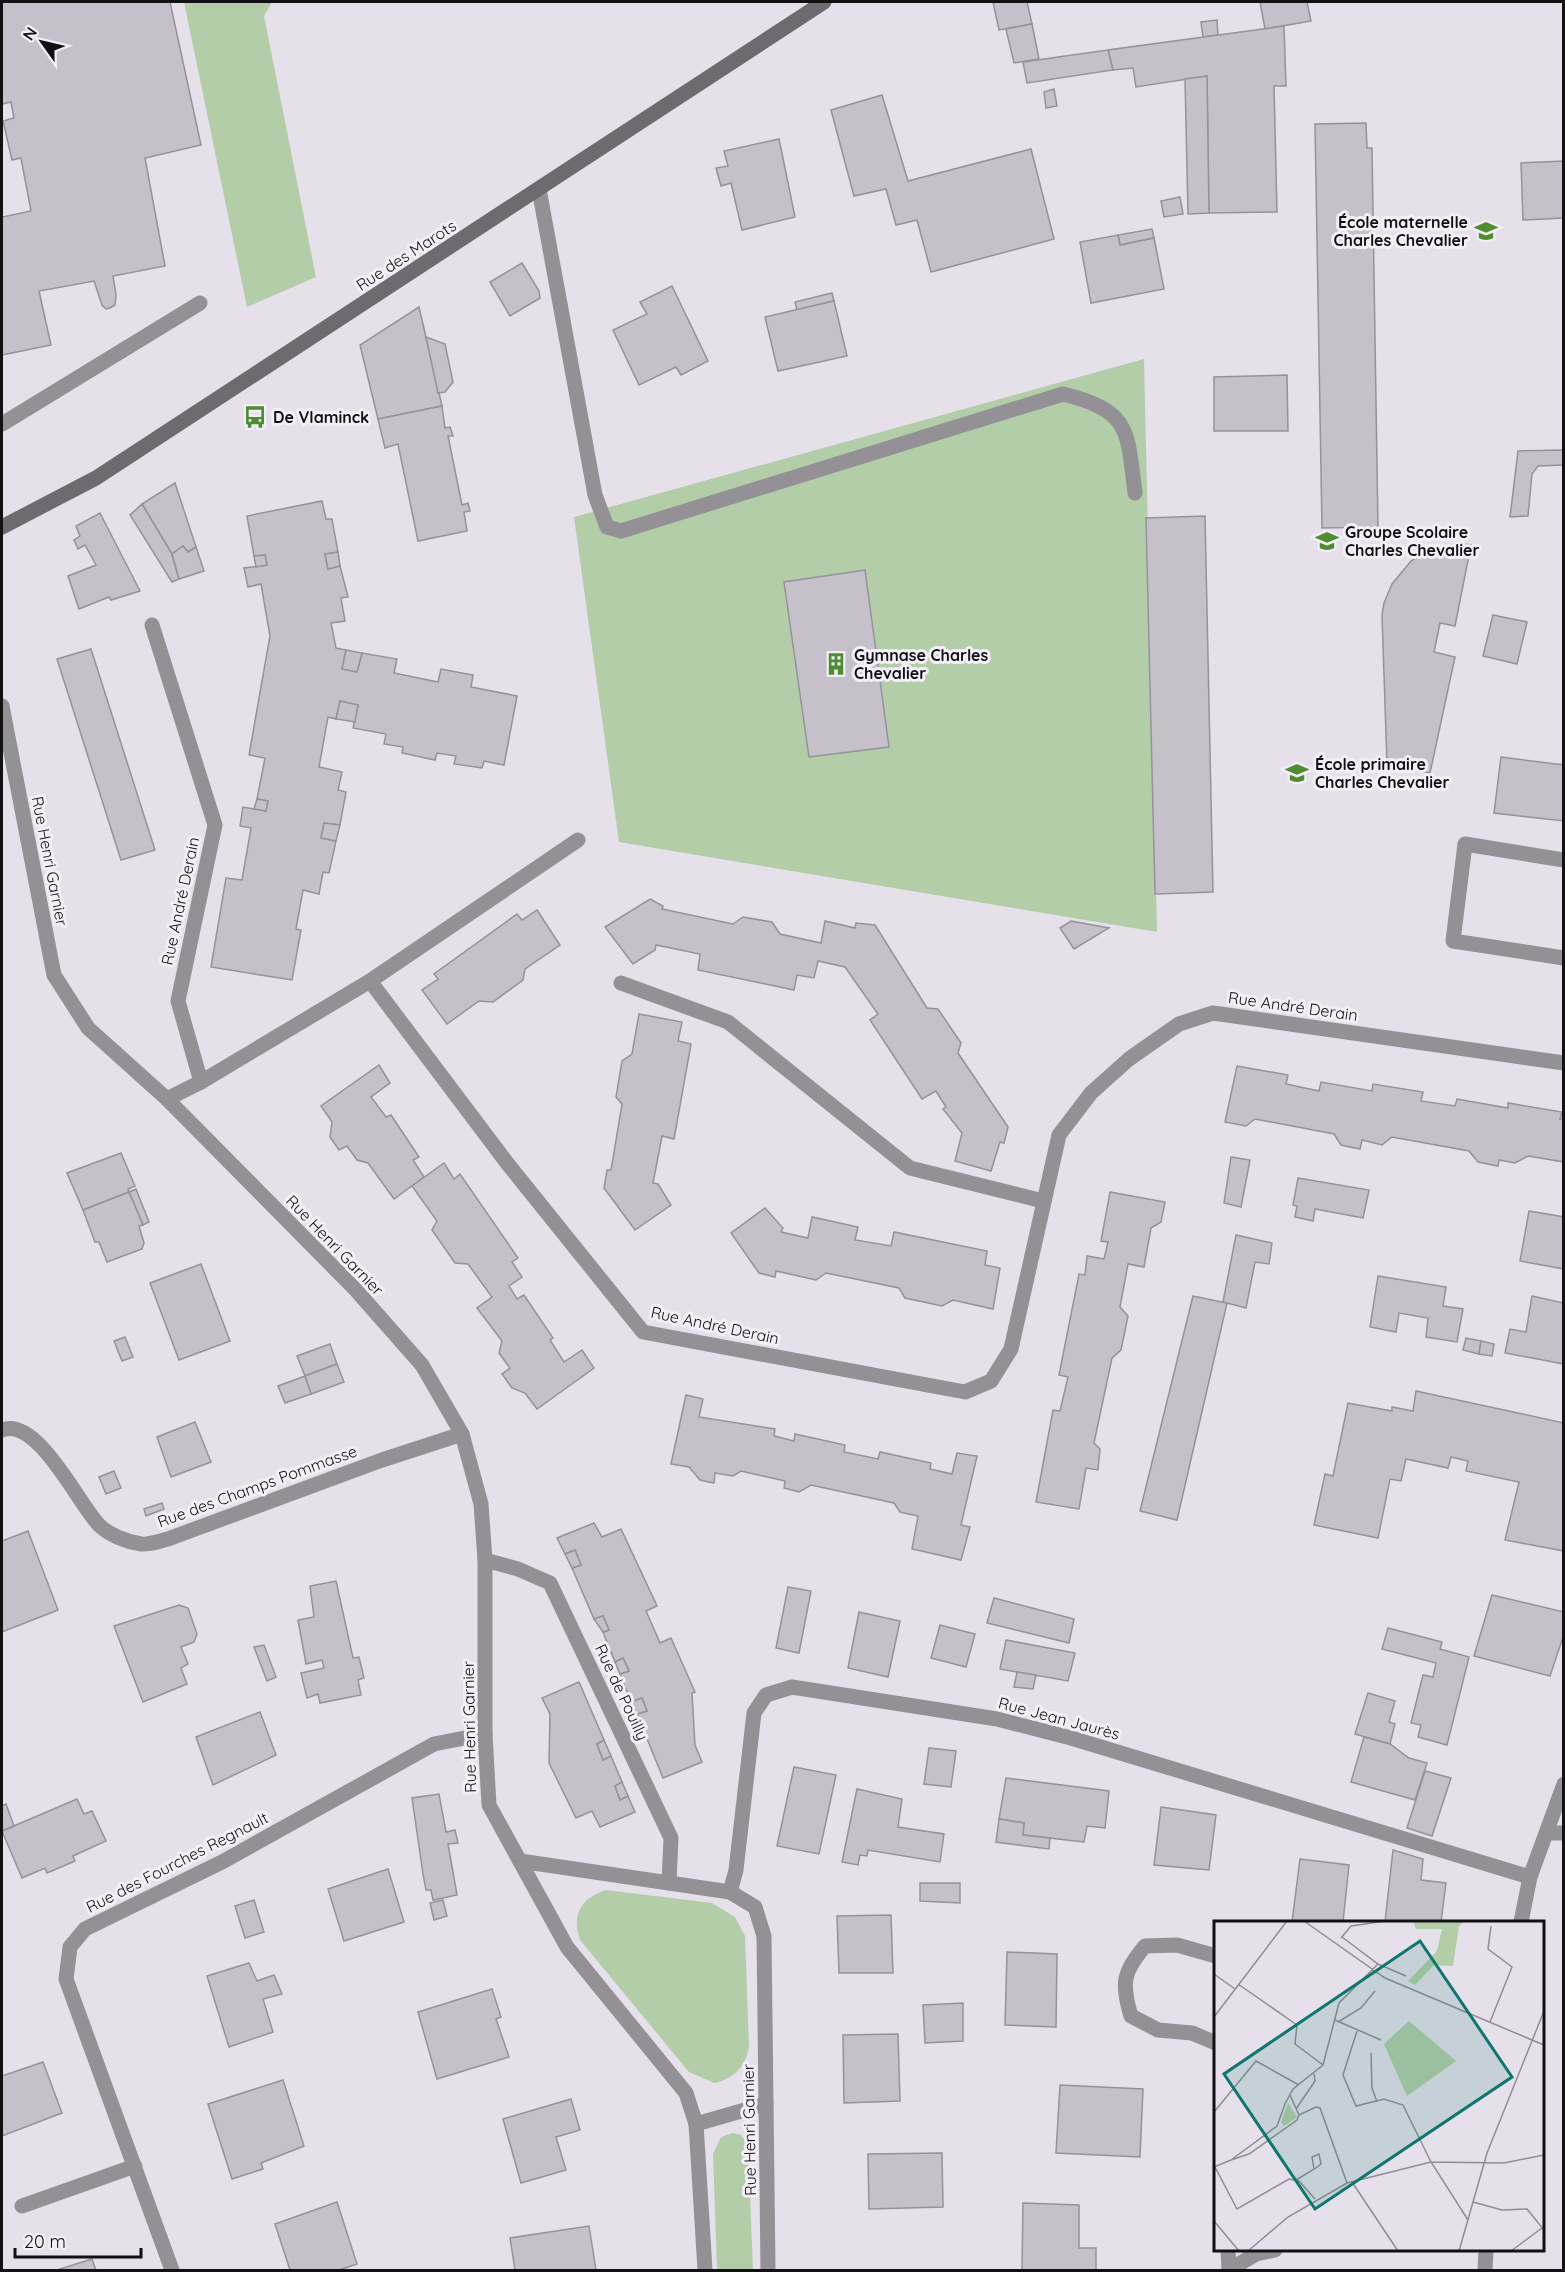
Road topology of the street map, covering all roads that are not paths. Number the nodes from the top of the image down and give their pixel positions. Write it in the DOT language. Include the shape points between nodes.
graph roads {
  1 [pos="824,2"];
  2 [pos="539,189"];
  3 [pos="200,303"];
  4 [pos="2,424"];
  5 [pos="1135,493"];
  6 [pos="2,526"];
  7 [pos="152,625"];
  8 [pos="2,706"];
  9 [pos="578,840"];
  10 [pos="1563,860"];
  11 [pos="1563,958"];
  12 [pos="370,981"];
  13 [pos="621,983"];
  14 [pos="1563,1063"];
  15 [pos="201,1082"];
  16 [pos="167,1099"];
  17 [pos="1043,1202"];
  18 [pos="2,1430"];
  19 [pos="462,1434"];
  20 [pos="485,1560"];
  21 [pos="485,1734"];
  22 [pos="1563,1784"];
  23 [pos="1547,1833"];
  24 [pos="1563,1833"];
  25 [pos="520,1861"];
  26 [pos="1530,1877"];
  27 [pos="669,1883"];
  28 [pos="730,1892"];
  29 [pos="1521,1921"];
  30 [pos="1214,1956"];
  31 [pos="1214,2043"];
  32 [pos="766,2103"];
  33 [pos="696,2124"];
  34 [pos="135,2166"];
  35 [pos="22,2206"];
  36 [pos="1228,2251"];
  37 [pos="1270,2251"];
  38 [pos="1486,2251"];
  39 [pos="172,2271"];
  40 [pos="705,2271"];
  41 [pos="768,2271"];
  42 [pos="1229,2271"];
  43 [pos="1485,2271"];
  1 -- 2 [label="main road, Rue des Marots"];
  2 -- 5 [label="street" via="595,495 607,527 621,531 1063,394 1094,402 1111,413 1127,435"];
  2 -- 6 [label="main road, Rue des Marots" via="96,478"];
  3 -- 4 [label="street"];
  7 -- 15 [label="street, Rue André Derain" via="215,825 177,1001"];
  8 -- 16 [label="street, Rue Henri Garnier" via="54,975 88,1028"];
  9 -- 12 [label="street"];
  10 -- 11 [label="street" via="1465,844 1453,941"];
  12 -- 15 [label="street"];
  12 -- 17 [label="street, Rue André Derain" via="507,1163 643,1332 965,1392 991,1381 1011,1349"];
  13 -- 17 [label="street" via="728,1022 910,1168"];
  14 -- 17 [label="street, Rue André Derain" via="1214,1013 1179,1024 1129,1059 1091,1093 1059,1135"];
  15 -- 16 [label="street"];
  16 -- 19 [label="street, Rue Henri Garnier" via="355,1289 423,1365"];
  18 -- 19 [label="street, Rue des Champs Pommasse" via="22,1431 40,1443 100,1526 143,1544 168,1539"];
  19 -- 20 [label="street, Rue Henri Garnier" via="481,1504"];
  20 -- 21 [label="street, Rue Henri Garnier"];
  20 -- 27 [label="street, Rue de Pouilly" via="550,1583 671,1838"];
  21 -- 25 [label="street, Rue Henri Garnier" via="489,1805"];
  21 -- 34 [label="street, Rue des Fourches Regnault" via="434,1744 222,1862 85,1929 70,1947 66,1978"];
  22 -- 23 [label="street"];
  23 -- 24 [label="street"];
  23 -- 26 [label="street"];
  25 -- 27 [label="street, Rue Henri Garnier"];
  25 -- 33 [label="street, Rue Henri Garnier" via="567,1947 686,2093"];
  26 -- 28 [label="street, Rue Jean Jaurès" via="1060,1735 997,1719 792,1688 766,1695 754,1713 736,1870"];
  26 -- 29 [label="street"];
  27 -- 28 [label="street, Rue Henri Garnier"];
  28 -- 32 [label="street, Rue Henri Garnier" via="755,1907 764,1936"];
  30 -- 31 [label="street" via="1177,1945 1145,1946 1128,1966 1124,1992 1131,2016 1158,2030 1192,2033"];
  32 -- 33 [label="street"];
  32 -- 41 [label="street, Rue Henri Garnier"];
  33 -- 40 [label="street, Rue Henri Garnier"];
  34 -- 35 [label="street"];
  34 -- 39 [label="street, Rue des Fourches Regnault"];
  36 -- 42 [label="street"];
  37 -- 42 [label="street" via="1256,2254"];
  38 -- 43 [label="street"];
}
